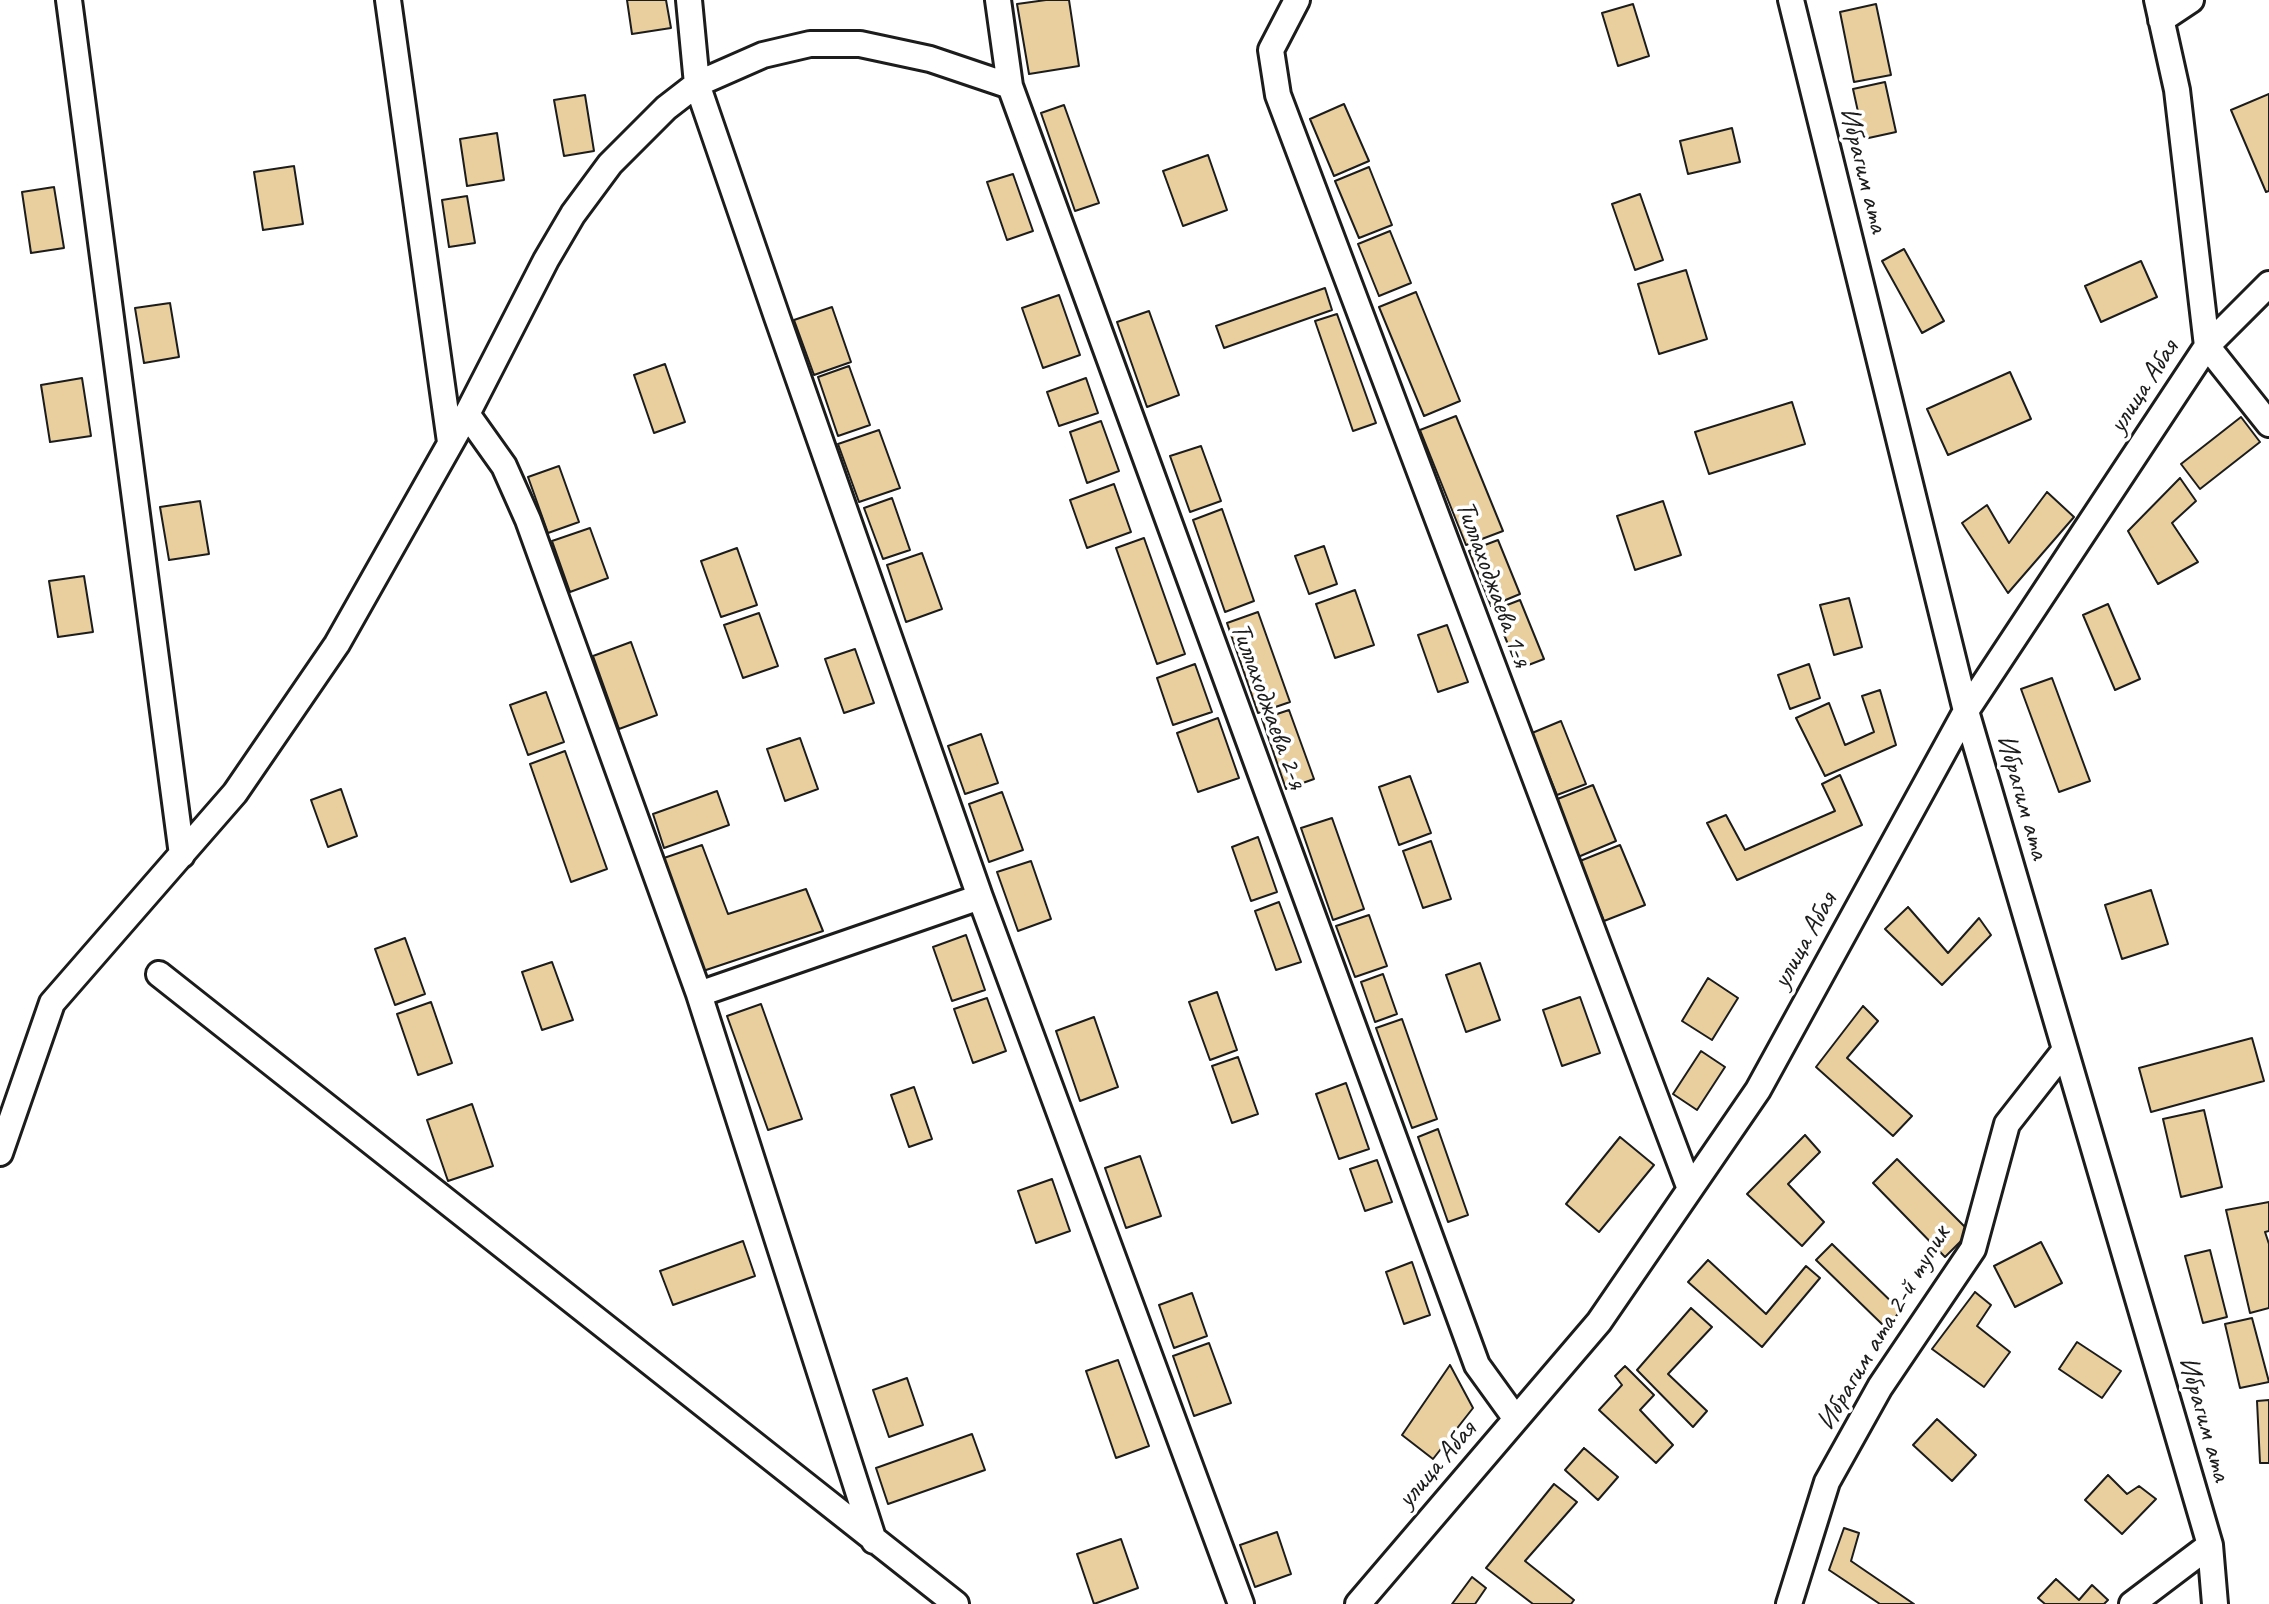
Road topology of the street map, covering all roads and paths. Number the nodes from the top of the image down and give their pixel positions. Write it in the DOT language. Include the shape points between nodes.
graph roads {
  1 [pos="69,0"];
  2 [pos="388,0"];
  3 [pos="689,0"];
  4 [pos="998,0"];
  5 [pos="1297,0"];
  6 [pos="1791,0"];
  7 [pos="2191,0"];
  8 [pos="2159,10"];
  9 [pos="697,84"];
  10 [pos="1010,86"];
  11 [pos="2269,284"];
  12 [pos="2207,346"];
  13 [pos="467,414"];
  14 [pos="2269,424"];
  15 [pos="450,442"];
  16 [pos="1966,711"];
  17 [pos="182,855"];
  18 [pos="980,897"];
  19 [pos="159,974"];
  20 [pos="699,994"];
  21 [pos="2065,1050"];
  22 [pos="0,1153"];
  23 [pos="1690,1189"];
  24 [pos="1516,1419"];
  25 [pos="874,1541"];
  26 [pos="2210,1545"];
  27 [pos="956,1604"];
  28 [pos="1241,1604"];
  29 [pos="1358,1604"];
  30 [pos="1789,1604"];
  31 [pos="2132,1604"];
  32 [pos="2215,1604"];
  1 -- 17 [label="street"];
  2 -- 15 [label="street"];
  3 -- 9 [label="street"];
  4 -- 10 [label="street, Тиллаходжаева 2-я"];
  5 -- 23 [label="street, Тиллаходжаева 1-я" via="1271,50 1278,95"];
  6 -- 16 [label="street, Ибрагим ата"];
  7 -- 8 [label="street"];
  8 -- 12 [label="street" via="2177,90"];
  9 -- 10 [label="street" via="763,55 810,44 860,44 930,59"];
  9 -- 13 [label="street" via="610,164 573,214"];
  9 -- 18 [label="street"];
  10 -- 24 [label="street, Тиллаходжаева 2-я" via="1477,1365"];
  11 -- 12 [label="street, улица Абая"];
  12 -- 14 [label="street"];
  12 -- 16 [label="street, улица Абая"];
  13 -- 15 [label="street"];
  13 -- 20 [label="street" via="504,466 528,520"];
  15 -- 17 [label="street" via="337,644 235,793"];
  16 -- 21 [label="street, Ибрагим ата"];
  16 -- 23 [label="street, улица Абая" via="1758,1090"];
  17 -- 22 [label="street" via="52,1003"];
  18 -- 20 [label="street"];
  18 -- 28 [label="street"];
  19 -- 25 [label="street"];
  20 -- 25 [label="street"];
  21 -- 26 [label="street, Ибрагим ата"];
  21 -- 30 [label="street, Ибрагим ата 2-й тупик" via="2007,1124 1973,1249 1880,1387 1827,1482"];
  23 -- 24 [label="street, улица Абая" via="1599,1322"];
  24 -- 29 [label="street, улица Абая"];
  25 -- 27 [label="street"];
  26 -- 31 [label="street"];
  26 -- 32 [label="street, Ибрагим ата"];
}
